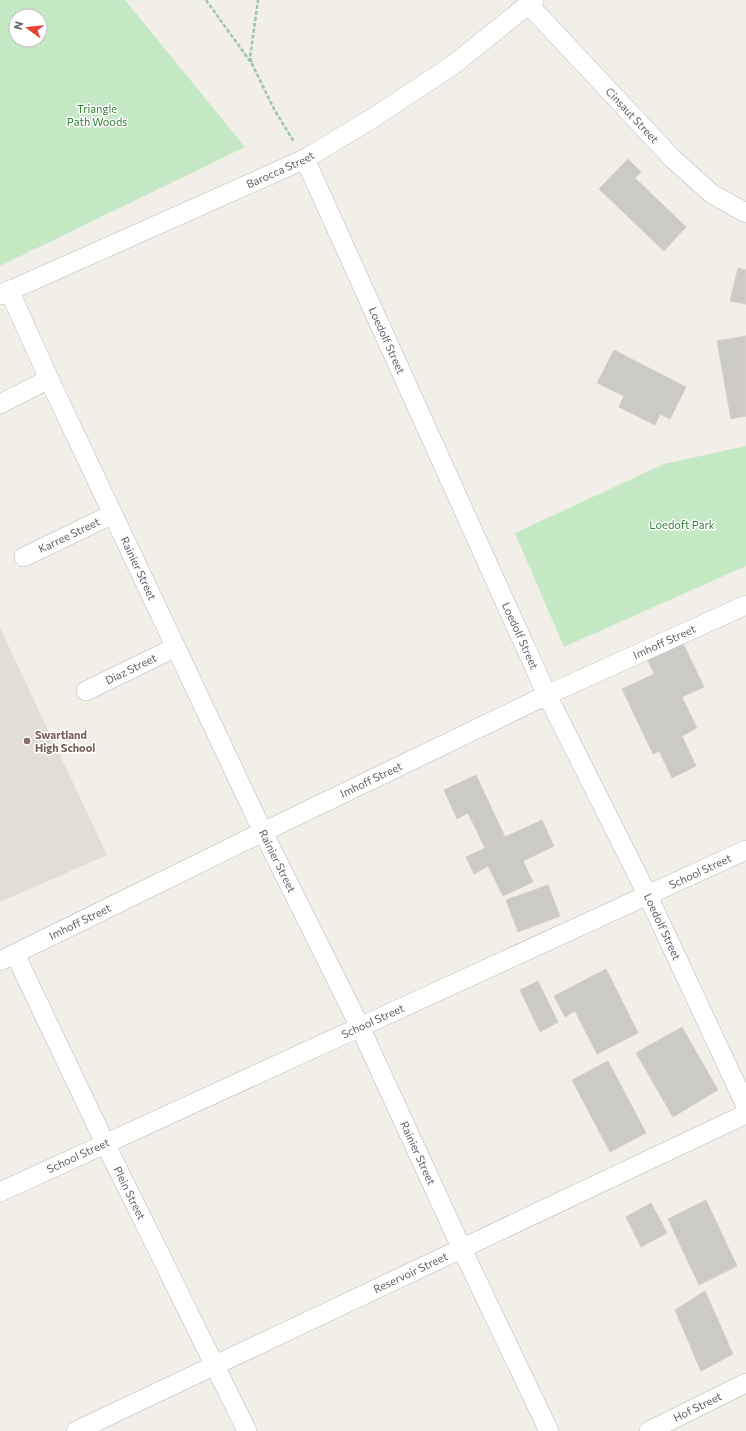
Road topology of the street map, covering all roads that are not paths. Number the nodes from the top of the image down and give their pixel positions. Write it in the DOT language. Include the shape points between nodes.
graph roads {
  1 [pos="532,3"];
  2 [pos="305,159"];
  3 [pos="746,213"];
  4 [pos="5,292"];
  5 [pos="49,379"];
  6 [pos="0,404"];
  7 [pos="113,514"];
  8 [pos="24,557"];
  9 [pos="746,605"];
  10 [pos="176,647"];
  11 [pos="86,692"];
  12 [pos="547,696"];
  13 [pos="263,832"];
  14 [pos="746,850"];
  15 [pos="648,896"];
  16 [pos="7,958"];
  17 [pos="360,1027"];
  18 [pos="746,1106"];
  19 [pos="746,1114"];
  20 [pos="105,1143"];
  21 [pos="0,1192"];
  22 [pos="462,1249"];
  23 [pos="215,1365"];
  24 [pos="746,1383"];
  25 [pos="76,1431"];
  26 [pos="247,1431"];
  27 [pos="549,1431"];
  28 [pos="649,1431"];
  1 -- 2 [label="street, Barocca Street" via="454,65"];
  1 -- 3 [label="street, Cinsaut Street" via="673,159 712,194"];
  2 -- 4 [label="street, Barocca Street"];
  2 -- 12 [label="street, Loedolf Street"];
  4 -- 5 [label="street, Rainier Street"];
  5 -- 6 [label="street"];
  5 -- 7 [label="street, Rainier Street"];
  7 -- 8 [label="street, Karree Street"];
  7 -- 10 [label="street, Rainier Street"];
  9 -- 12 [label="street, Imhoff Street"];
  10 -- 11 [label="street, Diaz Street"];
  10 -- 13 [label="street, Rainier Street"];
  12 -- 13 [label="street, Imhoff Street"];
  12 -- 15 [label="street, Loedolf Street"];
  13 -- 16 [label="street, Imhoff Street"];
  13 -- 17 [label="street, Rainier Street"];
  14 -- 15 [label="street, School Street"];
  15 -- 17 [label="street, School Street"];
  15 -- 18 [label="street, Loedolf Street"];
  16 -- 20 [label="street, Plein Street"];
  17 -- 20 [label="street, School Street"];
  17 -- 22 [label="street, Rainier Street"];
  19 -- 22 [label="street, Reservoir Street"];
  20 -- 21 [label="street, School Street"];
  20 -- 23 [label="street, Plein Street"];
  22 -- 23 [label="street, Reservoir Street"];
  22 -- 27 [label="street, Rainier Street"];
  23 -- 25 [label="street, Reservoir Street"];
  23 -- 26 [label="street, Plein Street"];
  24 -- 28 [label="street, Hof Street"];
}
